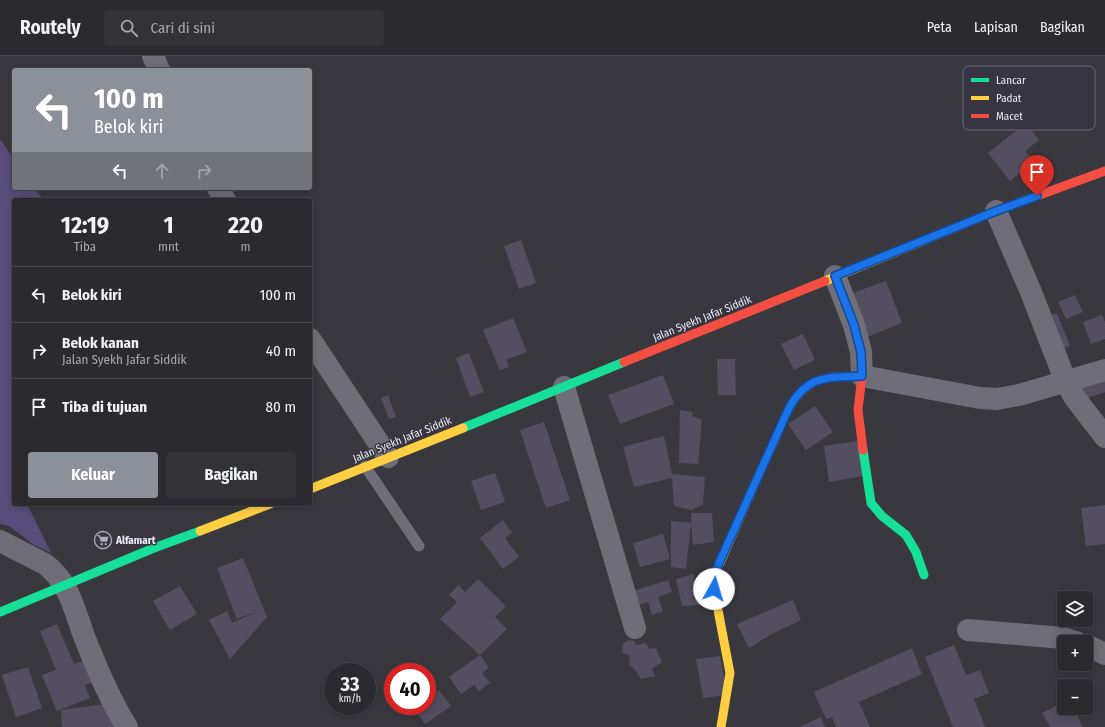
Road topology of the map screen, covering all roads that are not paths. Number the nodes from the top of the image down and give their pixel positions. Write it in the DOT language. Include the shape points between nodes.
graph roads {
  1 [pos="153,56"];
  2 [pos="158,68"];
  3 [pos="1105,171"];
  4 [pos="996,211"];
  5 [pos="835,276"];
  6 [pos="312,342"];
  7 [pos="1105,370"];
  8 [pos="862,376"];
  9 [pos="1066,382"];
  10 [pos="564,387"];
  11 [pos="1105,437"];
  12 [pos="388,457"];
  13 [pos="365,466"];
  14 [pos="312,488"];
  15 [pos="265,506"];
  16 [pos="0,542"];
  17 [pos="419,546"];
  18 [pos="924,575"];
  19 [pos="65,585"];
  20 [pos="0,612"];
  21 [pos="635,628"];
  22 [pos="968,630"];
  23 [pos="1057,637"];
  24 [pos="1093,649"];
  25 [pos="1105,654"];
  26 [pos="127,727"];
  27 [pos="721,727"];
  1 -- 2 [label="street"];
  3 -- 4 [label="main road, Jalan Syekh Jafar Siddik"];
  4 -- 5 [label="main road, Jalan Syekh Jafar Siddik"];
  4 -- 9 [label="street"];
  5 -- 8 [label="street" via="854,325 861,352"];
  5 -- 10 [label="main road, Jalan Syekh Jafar Siddik"];
  6 -- 12 [label="street"];
  7 -- 9 [label="street"];
  8 -- 9 [label="street" via="997,399"];
  8 -- 18 [label="main road" via="858,410 872,503 882,516 906,535 916,552"];
  8 -- 27 [label="main road" via="814,381 796,396 719,563 714,589 730,673"];
  9 -- 11 [label="street"];
  10 -- 12 [label="main road, Jalan Syekh Jafar Siddik"];
  10 -- 21 [label="street"];
  12 -- 13 [label="main road, Jalan Syekh Jafar Siddik"];
  13 -- 14 [label="main road, Jalan Syekh Jafar Siddik"];
  13 -- 17 [label="lane"];
  15 -- 19 [label="main road"];
  16 -- 19 [label="street" via="39,560"];
  19 -- 20 [label="main road"];
  19 -- 26 [label="street" via="106,690"];
  22 -- 23 [label="street"];
  24 -- 25 [label="street"];
}
